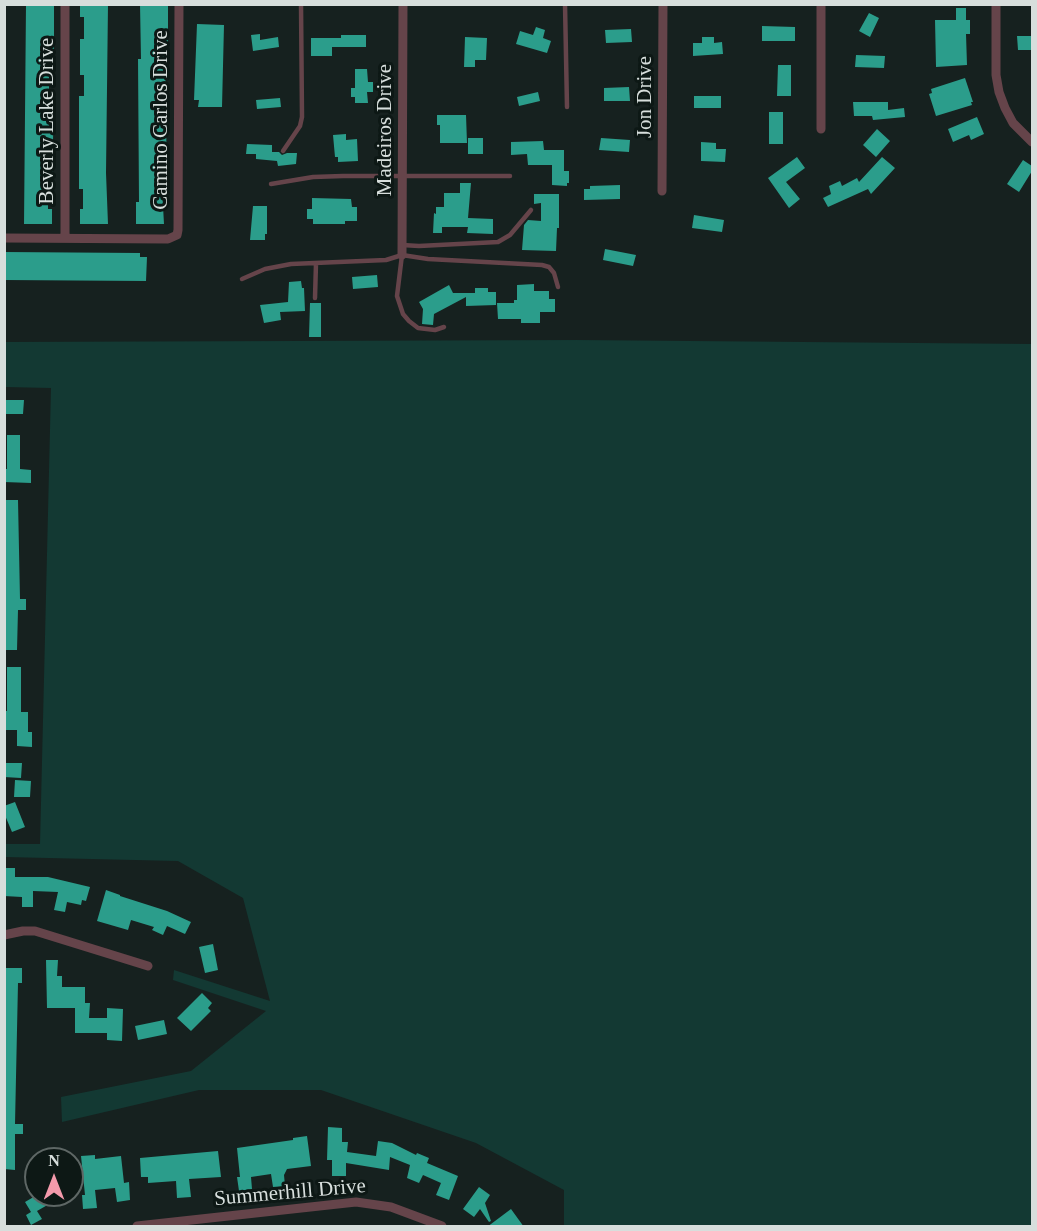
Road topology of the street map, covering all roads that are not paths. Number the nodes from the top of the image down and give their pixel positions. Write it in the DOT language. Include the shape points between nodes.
graph roads {
  1 [pos="65,4"];
  2 [pos="179,4"];
  3 [pos="301,4"];
  4 [pos="403,4"];
  5 [pos="565,4"];
  6 [pos="663,4"];
  7 [pos="821,4"];
  8 [pos="996,4"];
  9 [pos="567,107"];
  10 [pos="821,129"];
  11 [pos="1032,142"];
  12 [pos="284,151"];
  13 [pos="510,176"];
  14 [pos="402,177"];
  15 [pos="271,184"];
  16 [pos="662,190"];
  17 [pos="531,210"];
  18 [pos="4,238"];
  19 [pos="65,238"];
  20 [pos="402,244"];
  21 [pos="402,255"];
  22 [pos="315,262"];
  23 [pos="242,279"];
  24 [pos="558,286"];
  25 [pos="315,298"];
  26 [pos="444,327"];
  27 [pos="4,935"];
  28 [pos="148,966"];
  29 [pos="199,1223"];
  30 [pos="137,1227"];
  31 [pos="442,1227"];
  1 -- 19 [label="street, Beverly Lake Drive"];
  2 -- 19 [label="street, Camino Carlos Drive" via="177,235"];
  3 -- 12 [label="lane" via="302,117"];
  4 -- 14 [label="street, Madeiros Drive"];
  5 -- 9 [label="lane"];
  6 -- 16 [label="street, Jon Drive"];
  7 -- 10 [label="street"];
  8 -- 11 [label="street" via="999,92 1013,123"];
  13 -- 14 [label="lane"];
  14 -- 15 [label="lane" via="314,177"];
  14 -- 20 [label="street, Madeiros Drive"];
  17 -- 20 [label="lane" via="510,235 498,242"];
  18 -- 19 [label="street"];
  20 -- 21 [label="street, Madeiros Drive"];
  21 -- 22 [label="lane" via="386,260"];
  21 -- 24 [label="lane" via="542,265 554,273"];
  21 -- 26 [label="lane" via="397,296 403,314 418,328"];
  22 -- 23 [label="lane" via="278,266"];
  22 -- 25 [label="lane"];
  27 -- 28 [label="street" via="35,932"];
  29 -- 30 [label="street, Summerhill Drive"];
  29 -- 31 [label="street, Summerhill Drive" via="356,1202 391,1207"];
}
